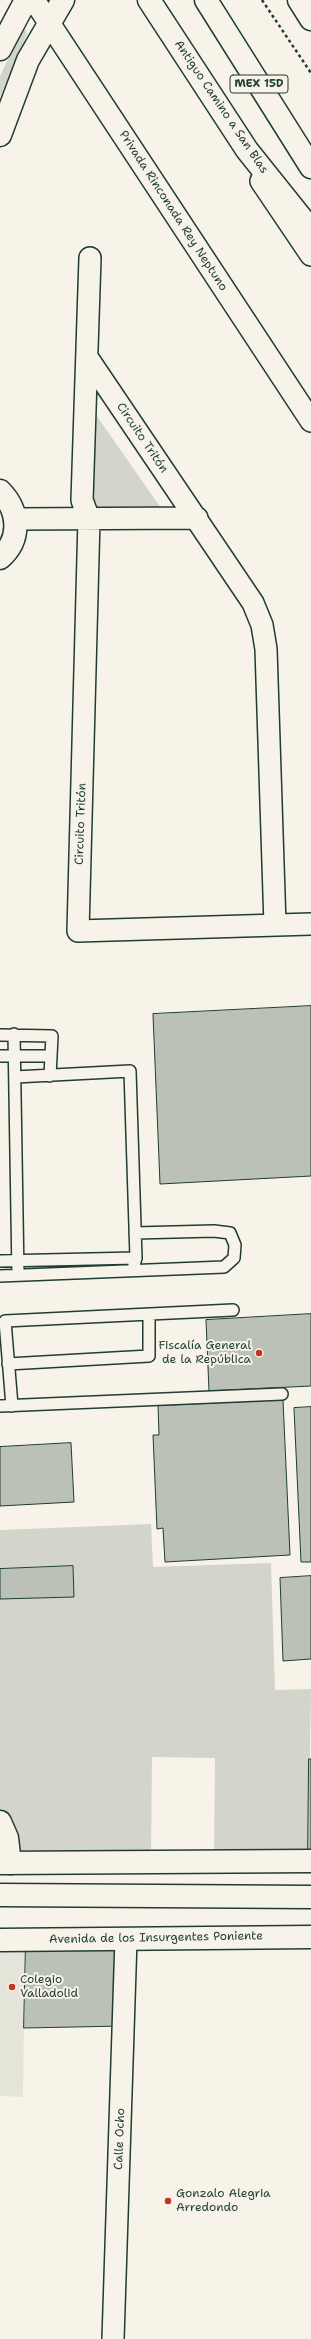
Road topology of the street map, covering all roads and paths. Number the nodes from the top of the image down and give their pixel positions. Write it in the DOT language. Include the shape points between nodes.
graph roads {
  1 [pos="26,0"];
  2 [pos="34,0"];
  3 [pos="63,0"];
  4 [pos="150,0"];
  5 [pos="206,0"];
  6 [pos="262,0"];
  7 [pos="299,0"];
  8 [pos="311,19"];
  9 [pos="49,23"];
  10 [pos="0,49"];
  11 [pos="311,73"];
  12 [pos="0,135"];
  13 [pos="247,150"];
  14 [pos="311,168"];
  15 [pos="311,230"];
  16 [pos="311,255"];
  17 [pos="90,258"];
  18 [pos="87,357"];
  19 [pos="311,421"];
  20 [pos="0,491"];
  21 [pos="197,518"];
  22 [pos="16,519"];
  23 [pos="89,519"];
  24 [pos="0,558"];
  25 [pos="311,924"];
  26 [pos="275,925"];
  27 [pos="14,1034"];
  28 [pos="0,1035"];
  29 [pos="0,1056"];
  30 [pos="15,1056"];
  31 [pos="50,1056"];
  32 [pos="50,1076"];
  33 [pos="14,1077"];
  34 [pos="135,1233"];
  35 [pos="97,1258"];
  36 [pos="136,1258"];
  37 [pos="17,1260"];
  38 [pos="0,1261"];
  39 [pos="56,1261"];
  40 [pos="133,1269"];
  41 [pos="97,1272"];
  42 [pos="57,1274"];
  43 [pos="18,1275"];
  44 [pos="0,1276"];
  45 [pos="233,1310"];
  46 [pos="148,1314"];
  47 [pos="8,1364"];
  48 [pos="282,1394"];
  49 [pos="0,1406"];
  50 [pos="12,1406"];
  51 [pos="0,1822"];
  52 [pos="311,1862"];
  53 [pos="5,1863"];
  54 [pos="0,1895"];
  55 [pos="311,1897"];
  56 [pos="311,1937"];
  57 [pos="126,1938"];
  58 [pos="0,1940"];
  59 [pos="113,2339"];
  1 -- 10 [label="main road"];
  2 -- 9 [label="street, Privada Rinconada Rey Neptuno"];
  3 -- 9 [label="main road"];
  4 -- 13 [label="main road, Antiguo Camino a San Blas"];
  5 -- 14 [label="main road, MEX 15D"];
  6 -- 11 [label="path"];
  7 -- 8 [label="main road"];
  9 -- 12 [label="main road" via="28,60"];
  9 -- 19 [label="street, Privada Rinconada Rey Neptuno"];
  13 -- 15 [label="main road, Antiguo Camino a San Blas"];
  13 -- 16 [label="street" via="253,170"];
  17 -- 18 [label="street, Circuito Tritón"];
  18 -- 21 [label="street, Circuito Tritón"];
  18 -- 23 [label="street, Circuito Tritón" via="82,500"];
  20 -- 22 [label="main road" via="12,505"];
  21 -- 23 [label="street"];
  21 -- 26 [label="street, Circuito Tritón" via="253,603 262,625 266,649"];
  22 -- 23 [label="street"];
  22 -- 24 [label="main road" via="10,547"];
  23 -- 26 [label="street, Circuito Tritón" via="78,931"];
  25 -- 26 [label="street, Circuito Tritón"];
  27 -- 28 [label="lane"];
  27 -- 30 [label="lane"];
  27 -- 31 [label="lane" via="52,1036"];
  29 -- 30 [label="lane"];
  30 -- 31 [label="lane"];
  30 -- 33 [label="lane"];
  31 -- 32 [label="lane"];
  32 -- 33 [label="lane"];
  32 -- 34 [label="lane" via="130,1071"];
  33 -- 37 [label="lane"];
  34 -- 36 [label="lane"];
  34 -- 40 [label="lane" via="214,1231 230,1233 235,1245 234,1258 224,1267"];
  35 -- 36 [label="lane"];
  35 -- 39 [label="lane"];
  35 -- 41 [label="lane"];
  36 -- 40 [label="lane"];
  37 -- 38 [label="lane"];
  37 -- 39 [label="lane"];
  37 -- 43 [label="lane"];
  39 -- 42 [label="lane"];
  40 -- 41 [label="lane"];
  41 -- 42 [label="lane"];
  42 -- 43 [label="lane"];
  43 -- 44 [label="lane"];
  45 -- 46 [label="lane"];
  46 -- 47 [label="lane" via="149,1356"];
  46 -- 47 [label="lane" via="5,1321"];
  47 -- 50 [label="lane"];
  48 -- 50 [label="lane"];
  49 -- 50 [label="lane"];
  51 -- 53 [label="main road" via="7,1838"];
  52 -- 53 [label="main road"];
  54 -- 55 [label="main road"];
  56 -- 57 [label="main road, Avenida de los Insurgentes Poniente"];
  57 -- 58 [label="main road, Avenida de los Insurgentes Poniente"];
  57 -- 59 [label="street, Calle Ocho"];
}
